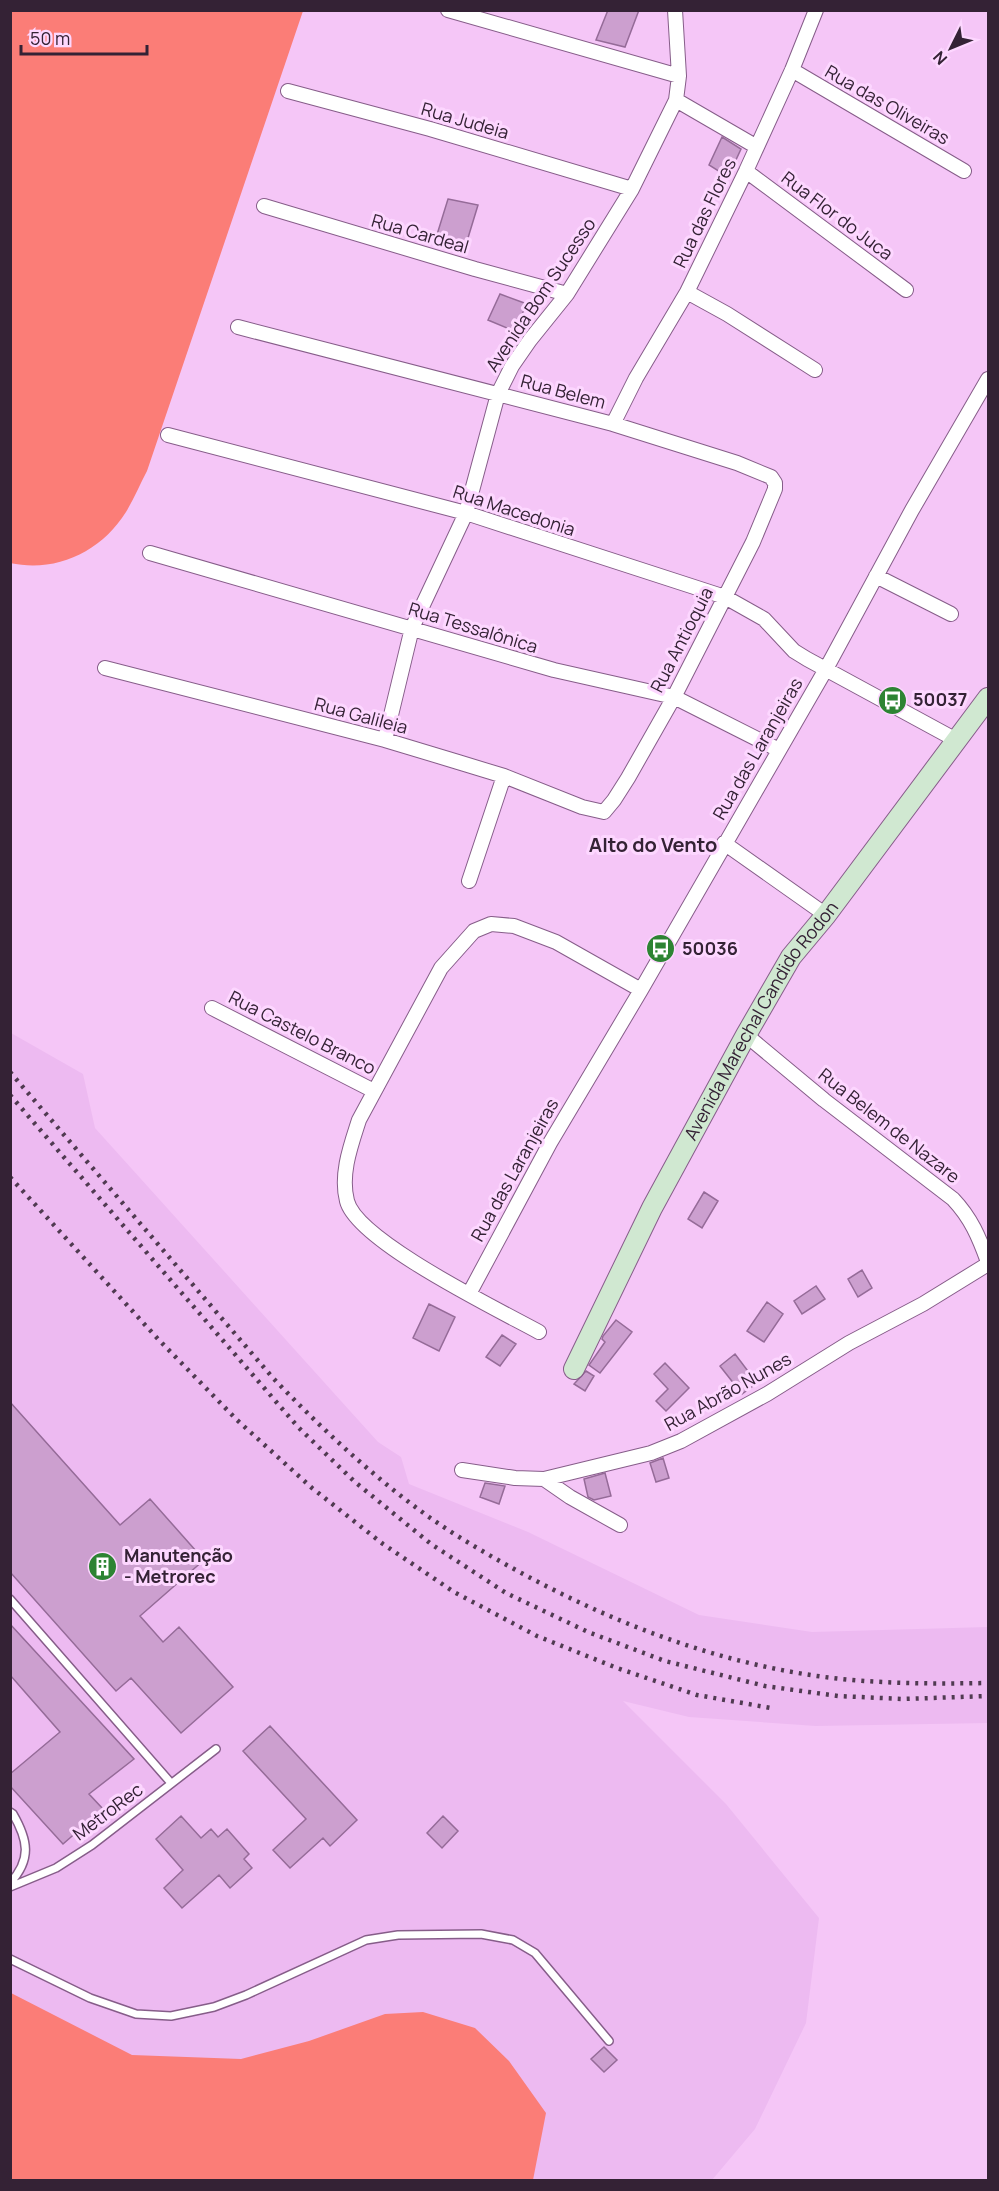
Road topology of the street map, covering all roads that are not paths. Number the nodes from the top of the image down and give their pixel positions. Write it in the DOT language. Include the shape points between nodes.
graph roads {
  1 [pos="448,10"];
  2 [pos="675,10"];
  3 [pos="816,10"];
  4 [pos="792,70"];
  5 [pos="680,76"];
  6 [pos="288,91"];
  7 [pos="676,100"];
  8 [pos="757,147"];
  9 [pos="746,171"];
  10 [pos="964,171"];
  11 [pos="632,189"];
  12 [pos="264,206"];
  13 [pos="906,290"];
  14 [pos="687,292"];
  15 [pos="567,294"];
  16 [pos="238,327"];
  17 [pos="815,370"];
  18 [pos="988,379"];
  19 [pos="498,394"];
  20 [pos="613,424"];
  21 [pos="168,435"];
  22 [pos="771,477"];
  23 [pos="466,513"];
  24 [pos="150,553"];
  25 [pos="876,576"];
  26 [pos="725,597"];
  27 [pos="951,614"];
  28 [pos="412,628"];
  29 [pos="105,668"];
  30 [pos="826,669"];
  31 [pos="674,697"];
  32 [pos="988,698"];
  33 [pos="385,740"];
  34 [pos="958,741"];
  35 [pos="780,750"];
  36 [pos="504,776"];
  37 [pos="604,813"];
  38 [pos="724,843"];
  39 [pos="470,881"];
  40 [pos="826,915"];
  41 [pos="641,990"];
  42 [pos="212,1008"];
  43 [pos="746,1035"];
  44 [pos="374,1091"];
  45 [pos="988,1263"];
  46 [pos="469,1294"];
  47 [pos="539,1332"];
  48 [pos="574,1369"];
  49 [pos="462,1470"];
  50 [pos="544,1479"];
  51 [pos="620,1526"];
  52 [pos="10,1599"];
  53 [pos="216,1749"];
  54 [pos="171,1783"];
  55 [pos="10,1812"];
  56 [pos="10,1885"];
  57 [pos="10,1959"];
  58 [pos="609,2041"];
  1 -- 5 [label="street"];
  2 -- 5 [label="street, Avenida Bom Sucesso"];
  3 -- 4 [label="street, Rua das Flores"];
  4 -- 8 [label="street, Rua das Flores"];
  4 -- 10 [label="street, Rua das Oliveiras"];
  5 -- 7 [label="street, Avenida Bom Sucesso"];
  6 -- 11 [label="street, Rua Judeia"];
  7 -- 8 [label="street"];
  7 -- 11 [label="street, Avenida Bom Sucesso"];
  8 -- 9 [label="street, Rua das Flores"];
  9 -- 13 [label="street, Rua Flor do Juca"];
  9 -- 14 [label="street, Rua das Flores"];
  11 -- 15 [label="street, Avenida Bom Sucesso"];
  12 -- 15 [label="street, Rua Cardeal"];
  14 -- 17 [label="street"];
  14 -- 20 [label="street, Rua das Flores"];
  15 -- 19 [label="street, Avenida Bom Sucesso" via="512,366"];
  16 -- 19 [label="street, Rua Belem"];
  18 -- 25 [label="street, Rua das Laranjeiras"];
  19 -- 20 [label="street, Rua Belem"];
  19 -- 23 [label="street, Avenida Bom Sucesso"];
  20 -- 22 [label="street, Rua Belem"];
  21 -- 23 [label="street, Rua Macedonia"];
  22 -- 26 [label="street, Rua Antioquia" via="775,489 771,502"];
  23 -- 26 [label="street, Rua Macedonia"];
  23 -- 28 [label="street, Avenida Bom Sucesso"];
  24 -- 28 [label="street, Rua Tessalônica"];
  25 -- 27 [label="street"];
  25 -- 30 [label="street, Rua das Laranjeiras"];
  26 -- 30 [label="street, Rua Macedonia" via="764,619 794,651"];
  26 -- 31 [label="street, Rua Antioquia"];
  28 -- 31 [label="street, Rua Tessalônica" via="554,670"];
  28 -- 33 [label="street, Avenida Bom Sucesso"];
  29 -- 33 [label="street, Rua Galileia"];
  30 -- 34 [label="street, Rua Macedonia"];
  30 -- 35 [label="street, Rua das Laranjeiras"];
  31 -- 35 [label="street, Rua Tessalônica"];
  31 -- 37 [label="street, Rua Antioquia"];
  32 -- 34 [label="street, Avenida Marechal Candido Rodon"];
  33 -- 36 [label="street, Rua Galileia"];
  34 -- 40 [label="street, Avenida Marechal Candido Rodon"];
  35 -- 38 [label="street, Rua das Laranjeiras"];
  36 -- 37 [label="street, Rua Galileia"];
  36 -- 39 [label="street"];
  38 -- 40 [label="street"];
  38 -- 41 [label="street, Rua das Laranjeiras"];
  40 -- 43 [label="street, Avenida Marechal Candido Rodon" via="790,957"];
  41 -- 44 [label="street, Rua Castelo Branco" via="556,942 514,926 490,924 474,931 441,968"];
  41 -- 46 [label="street, Rua das Laranjeiras" via="555,1133"];
  42 -- 44 [label="street, Rua Castelo Branco"];
  43 -- 45 [label="street, Rua Belem de Nazare" via="953,1198 968,1214"];
  43 -- 48 [label="street, Avenida Marechal Candido Rodon" via="652,1208"];
  44 -- 46 [label="street, Rua Castelo Branco" via="359,1120 346,1164 345,1186 352,1214 366,1230"];
  45 -- 50 [label="street, Rua Abrão Nunes" via="681,1441 620,1462"];
  46 -- 47 [label="street"];
  49 -- 50 [label="street, Rua Abrão Nunes"];
  50 -- 51 [label="street"];
  52 -- 54 [label="lane"];
  53 -- 54 [label="lane, MetroRec"];
  54 -- 56 [label="lane, MetroRec" via="56,1868"];
  55 -- 56 [label="lane, MetroRec" via="25,1834 25,1857"];
  57 -- 58 [label="lane" via="90,1998 136,2014 171,2016 235,1999 366,1940 398,1935 481,1934 513,1940 536,1953"];
}
